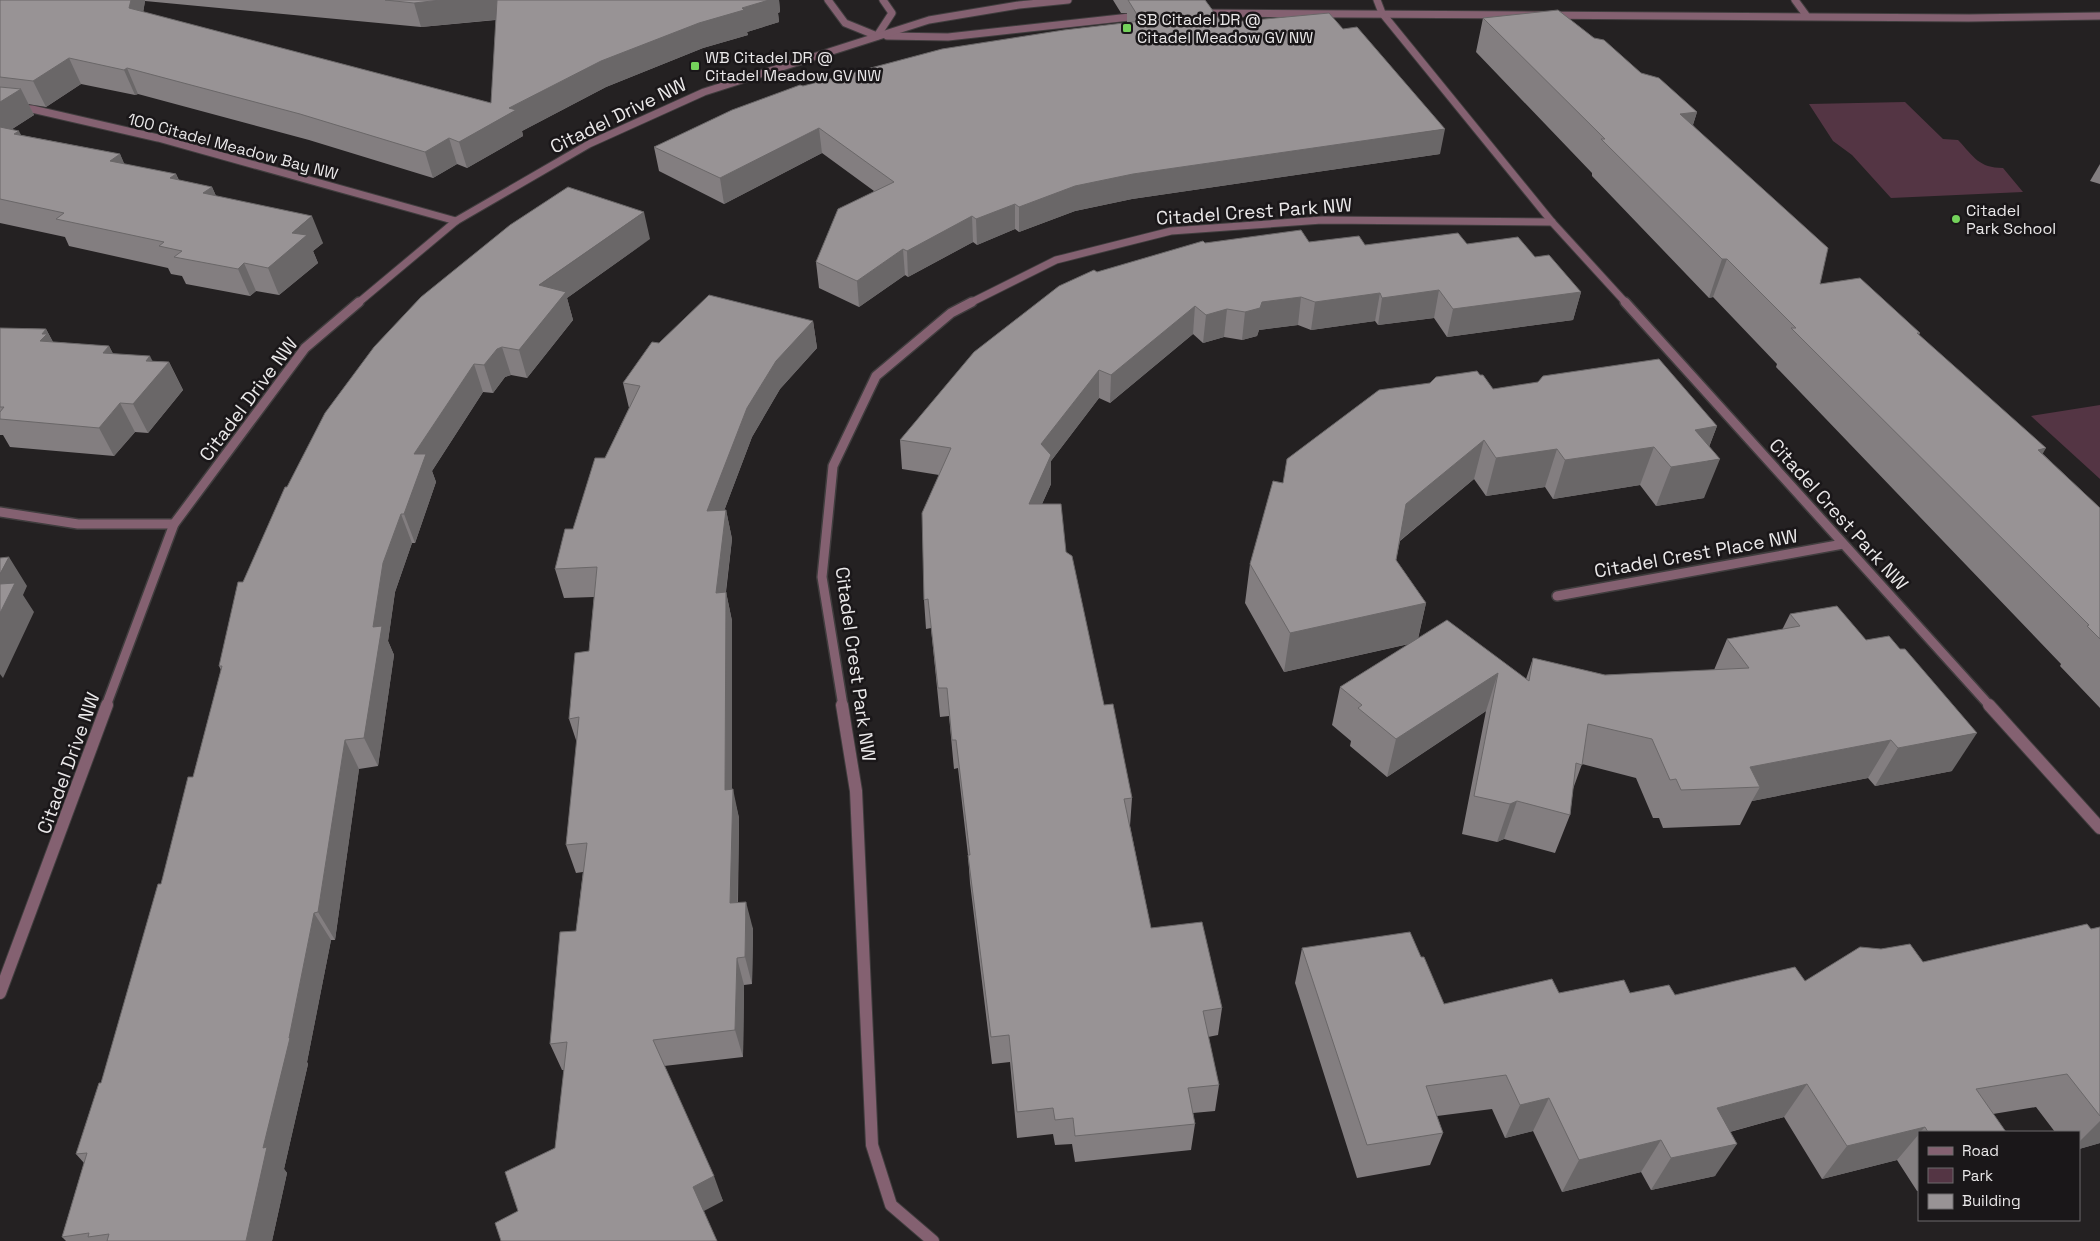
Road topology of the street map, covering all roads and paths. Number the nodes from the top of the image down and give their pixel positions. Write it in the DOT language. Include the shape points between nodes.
graph roads {
  1 [pos="828,0"];
  2 [pos="883,0"];
  3 [pos="1068,0"];
  4 [pos="1377,0"];
  5 [pos="1795,0"];
  6 [pos="1190,13"];
  7 [pos="1382,13"];
  8 [pos="1151,15"];
  9 [pos="1806,15"];
  10 [pos="2100,16"];
  11 [pos="877,36"];
  12 [pos="0,106"];
  13 [pos="456,221"];
  14 [pos="1552,222"];
  15 [pos="0,512"];
  16 [pos="174,524"];
  17 [pos="1843,544"];
  18 [pos="1557,596"];
  19 [pos="2100,828"];
  20 [pos="0,993"];
  21 [pos="933,1241"];
  1 -- 11 [label="street" via="845,24"];
  2 -- 11 [label="street" via="892,13"];
  3 -- 11 [label="street, Citadel Drive NW" via="929,20"];
  4 -- 7 [label="street, Citadel Crest Park NW"];
  5 -- 9 [label="street"];
  6 -- 7 [label="street"];
  7 -- 9 [label="street"];
  7 -- 14 [label="street, Citadel Crest Park NW"];
  8 -- 11 [label="street, Citadel Drive NW" via="948,37"];
  9 -- 10 [label="street"];
  11 -- 13 [label="street, Citadel Drive NW" via="704,92 589,144"];
  12 -- 13 [label="street, 100 Citadel Meadow Bay NW" via="158,138"];
  13 -- 16 [label="street, Citadel Drive NW" via="305,348"];
  14 -- 17 [label="street, Citadel Crest Park NW"];
  14 -- 21 [label="street, Citadel Crest Park NW" via="1322,220 1172,231 1056,260 951,312 876,376 834,466 822,577 856,791 872,1145 891,1205"];
  15 -- 16 [label="street" via="78,524"];
  16 -- 20 [label="street, Citadel Drive NW"];
  17 -- 18 [label="street, Citadel Crest Place NW"];
  17 -- 19 [label="street, Citadel Crest Park NW"];
}
